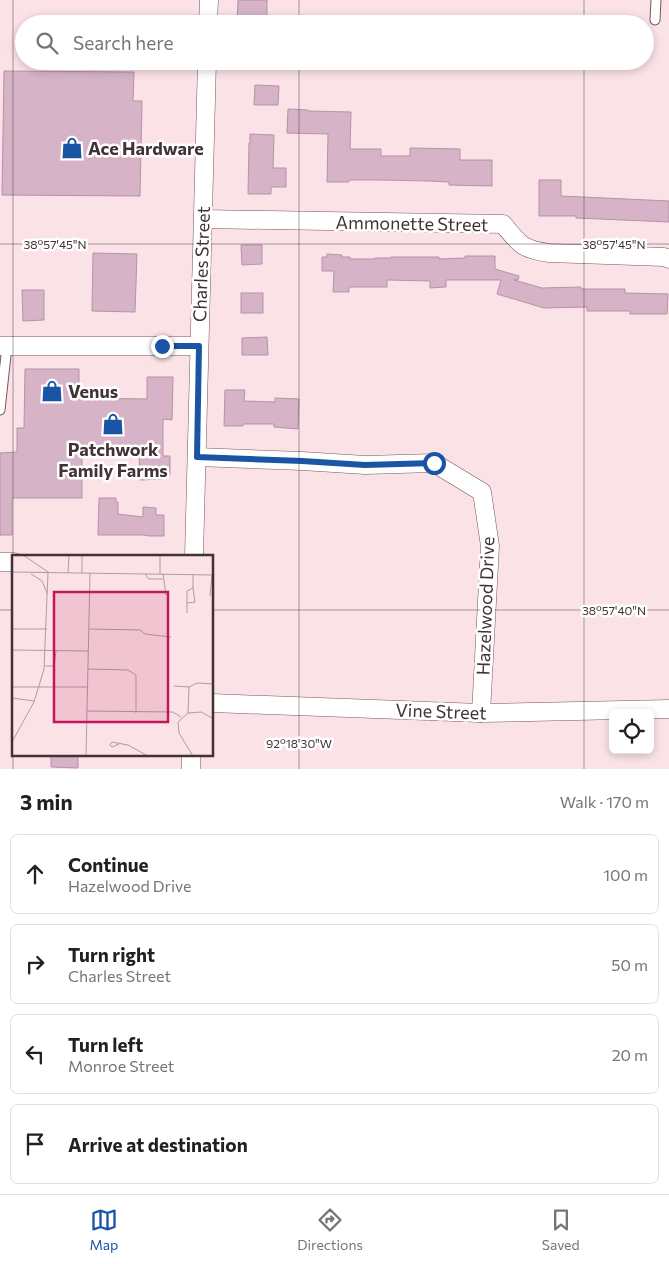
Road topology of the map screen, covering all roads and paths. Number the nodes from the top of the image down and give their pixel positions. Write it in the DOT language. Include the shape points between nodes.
graph roads {
  1 [pos="209,0"];
  2 [pos="656,0"];
  3 [pos="208,15"];
  4 [pos="655,20"];
  5 [pos="207,70"];
  6 [pos="203,219"];
  7 [pos="669,259"];
  8 [pos="3,346"];
  9 [pos="199,346"];
  10 [pos="0,410"];
  11 [pos="197,457"];
  12 [pos="194,555"];
  13 [pos="214,703"];
  14 [pos="669,709"];
  15 [pos="481,713"];
  16 [pos="191,756"];
  17 [pos="191,769"];
  1 -- 3 [label="street"];
  2 -- 4 [label="lane"];
  5 -- 6 [label="street, Charles Street"];
  6 -- 7 [label="street, Ammonette Street" via="503,224 520,244 534,251 664,256"];
  6 -- 9 [label="street, Charles Street"];
  8 -- 9 [label="street"];
  8 -- 10 [label="lane"];
  9 -- 11 [label="street, Charles Street"];
  11 -- 12 [label="street, Charles Street"];
  11 -- 15 [label="street, Hazelwood Drive" via="365,465 434,463 482,492 490,546"];
  13 -- 15 [label="street, Vine Street"];
  14 -- 15 [label="street, Vine Street"];
  16 -- 17 [label="street"];
}
